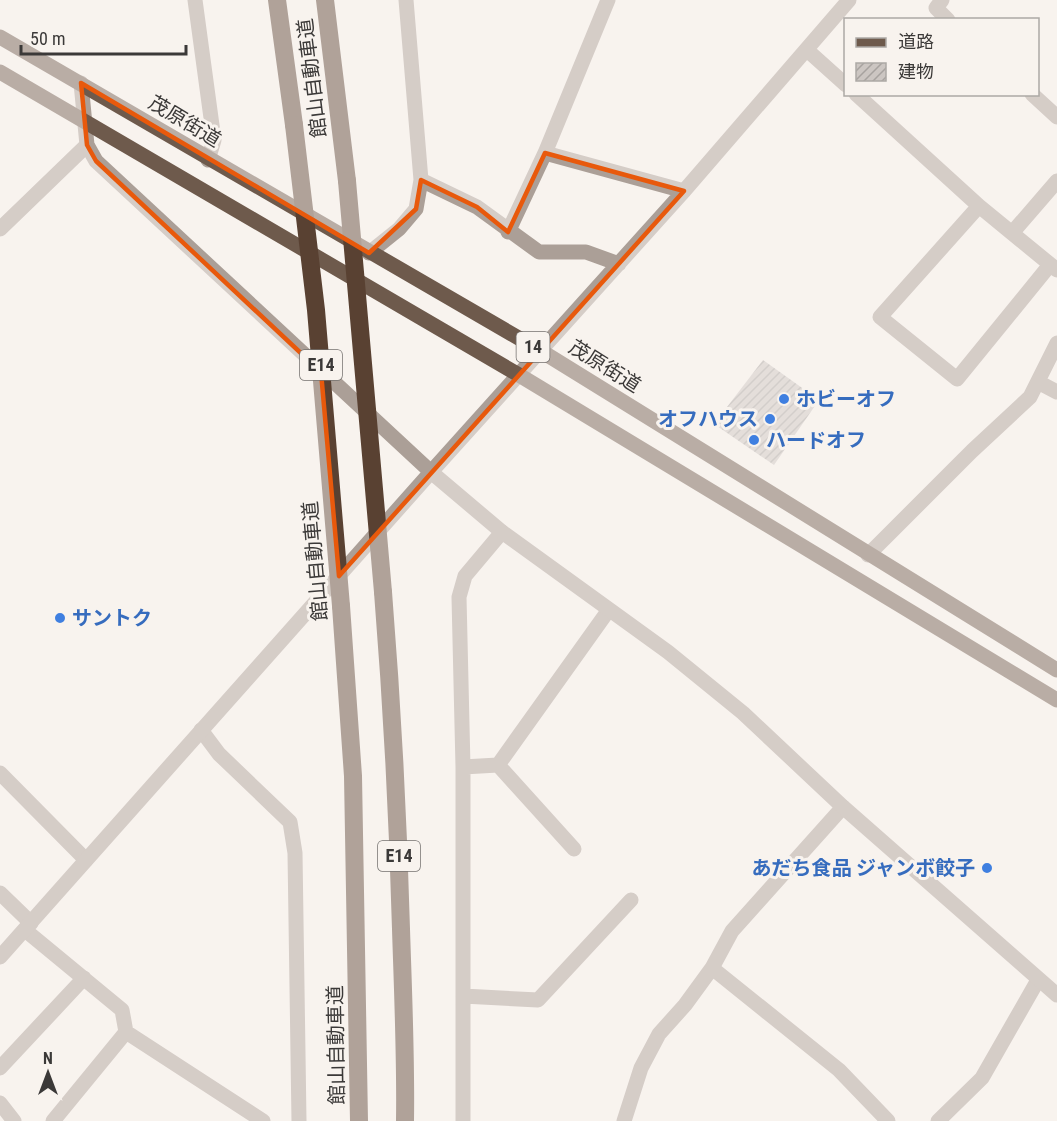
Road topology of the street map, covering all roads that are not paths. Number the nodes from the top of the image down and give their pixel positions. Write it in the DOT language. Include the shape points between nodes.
graph roads {
  1 [pos="195,0"];
  2 [pos="277,0"];
  3 [pos="325,0"];
  4 [pos="406,0"];
  5 [pos="608,0"];
  6 [pos="849,0"];
  7 [pos="942,0"];
  8 [pos="946,18"];
  9 [pos="0,37"];
  10 [pos="807,50"];
  11 [pos="0,72"];
  12 [pos="81,83"];
  13 [pos="844,83"];
  14 [pos="858,96"];
  15 [pos="1034,96"];
  16 [pos="1057,117"];
  17 [pos="83,120"];
  18 [pos="87,145"];
  19 [pos="545,153"];
  20 [pos="208,160"];
  21 [pos="421,180"];
  22 [pos="1057,180"];
  23 [pos="684,191"];
  24 [pos="979,206"];
  25 [pos="0,229"];
  26 [pos="508,232"];
  27 [pos="1012,233"];
  28 [pos="369,253"];
  29 [pos="619,264"];
  30 [pos="1053,268"];
  31 [pos="1057,343"];
  32 [pos="541,351"];
  33 [pos="519,375"];
  34 [pos="1038,382"];
  35 [pos="1057,392"];
  36 [pos="431,472"];
  37 [pos="502,532"];
  38 [pos="868,555"];
  39 [pos="608,611"];
  40 [pos="1057,670"];
  41 [pos="1057,699"];
  42 [pos="201,730"];
  43 [pos="498,765"];
  44 [pos="463,767"];
  45 [pos="0,773"];
  46 [pos="843,807"];
  47 [pos="574,849"];
  48 [pos="86,860"];
  49 [pos="0,893"];
  50 [pos="631,900"];
  51 [pos="28,926"];
  52 [pos="0,957"];
  53 [pos="712,968"];
  54 [pos="84,978"];
  55 [pos="1038,980"];
  56 [pos="1057,995"];
  57 [pos="463,996"];
  58 [pos="126,1032"];
  59 [pos="0,1068"];
  60 [pos="0,1103"];
  61 [pos="14,1121"];
  62 [pos="53,1121"];
  63 [pos="263,1121"];
  64 [pos="299,1121"];
  65 [pos="359,1121"];
  66 [pos="405,1121"];
  67 [pos="463,1121"];
  68 [pos="624,1121"];
  69 [pos="888,1121"];
  70 [pos="938,1121"];
  1 -- 20 [label="street" via="214,140"];
  2 -- 65 [label="highway, 館山自動車道 / E14, bridge" via="316,310 341,606 353,788"];
  3 -- 66 [label="highway, 館山自動車道 / E14, bridge" via="347,181 393,713"];
  4 -- 21 [label="street"];
  5 -- 19 [label="street"];
  6 -- 10 [label="street"];
  7 -- 8 [label="street" via="936,8"];
  9 -- 12 [label="main road, 茂原街道 / 14"];
  10 -- 13 [label="street"];
  10 -- 23 [label="street"];
  11 -- 17 [label="main road, 14"];
  12 -- 17 [label="street"];
  12 -- 20 [label="main road, 茂原街道 / 14"];
  14 -- 24 [label="street"];
  15 -- 16 [label="street"];
  17 -- 18 [label="street"];
  17 -- 33 [label="main road, 14"];
  18 -- 25 [label="street"];
  18 -- 36 [label="street" via="96,161"];
  19 -- 23 [label="street"];
  19 -- 26 [label="street"];
  20 -- 28 [label="main road, 茂原街道 / 14"];
  21 -- 26 [label="street" via="477,207"];
  21 -- 28 [label="street" via="416,209"];
  22 -- 27 [label="street"];
  23 -- 29 [label="street"];
  24 -- 27 [label="street"];
  24 -- 30 [label="street" via="880,317 957,379"];
  26 -- 29 [label="street" via="539,252 586,252"];
  27 -- 30 [label="street"];
  28 -- 32 [label="main road, 茂原街道 / 14"];
  29 -- 32 [label="street"];
  31 -- 34 [label="street"];
  32 -- 33 [label="street"];
  32 -- 38 [label="main road, 茂原街道 / 14"];
  33 -- 36 [label="street"];
  33 -- 41 [label="main road, 14"];
  34 -- 35 [label="street"];
  34 -- 38 [label="street" via="1030,398"];
  36 -- 37 [label="street"];
  36 -- 42 [label="street"];
  37 -- 39 [label="street"];
  37 -- 44 [label="street" via="465,576 459,597"];
  38 -- 40 [label="main road, 茂原街道 / 14"];
  39 -- 43 [label="street"];
  39 -- 46 [label="street" via="668,652 742,713"];
  42 -- 48 [label="street"];
  42 -- 64 [label="street" via="219,754 290,822 296,853"];
  43 -- 44 [label="street"];
  43 -- 47 [label="street"];
  44 -- 57 [label="street"];
  45 -- 48 [label="street"];
  46 -- 53 [label="street" via="732,931"];
  46 -- 55 [label="street"];
  48 -- 51 [label="street"];
  49 -- 51 [label="street"];
  50 -- 57 [label="street" via="538,1000"];
  51 -- 52 [label="street"];
  51 -- 54 [label="street"];
  53 -- 68 [label="street" via="659,1034 640,1068"];
  53 -- 69 [label="street" via="839,1070"];
  54 -- 58 [label="street" via="122,1010"];
  54 -- 59 [label="street"];
  55 -- 56 [label="street"];
  55 -- 70 [label="street" via="982,1078"];
  57 -- 67 [label="street"];
  58 -- 62 [label="street"];
  58 -- 63 [label="street"];
  60 -- 61 [label="street"];
}
